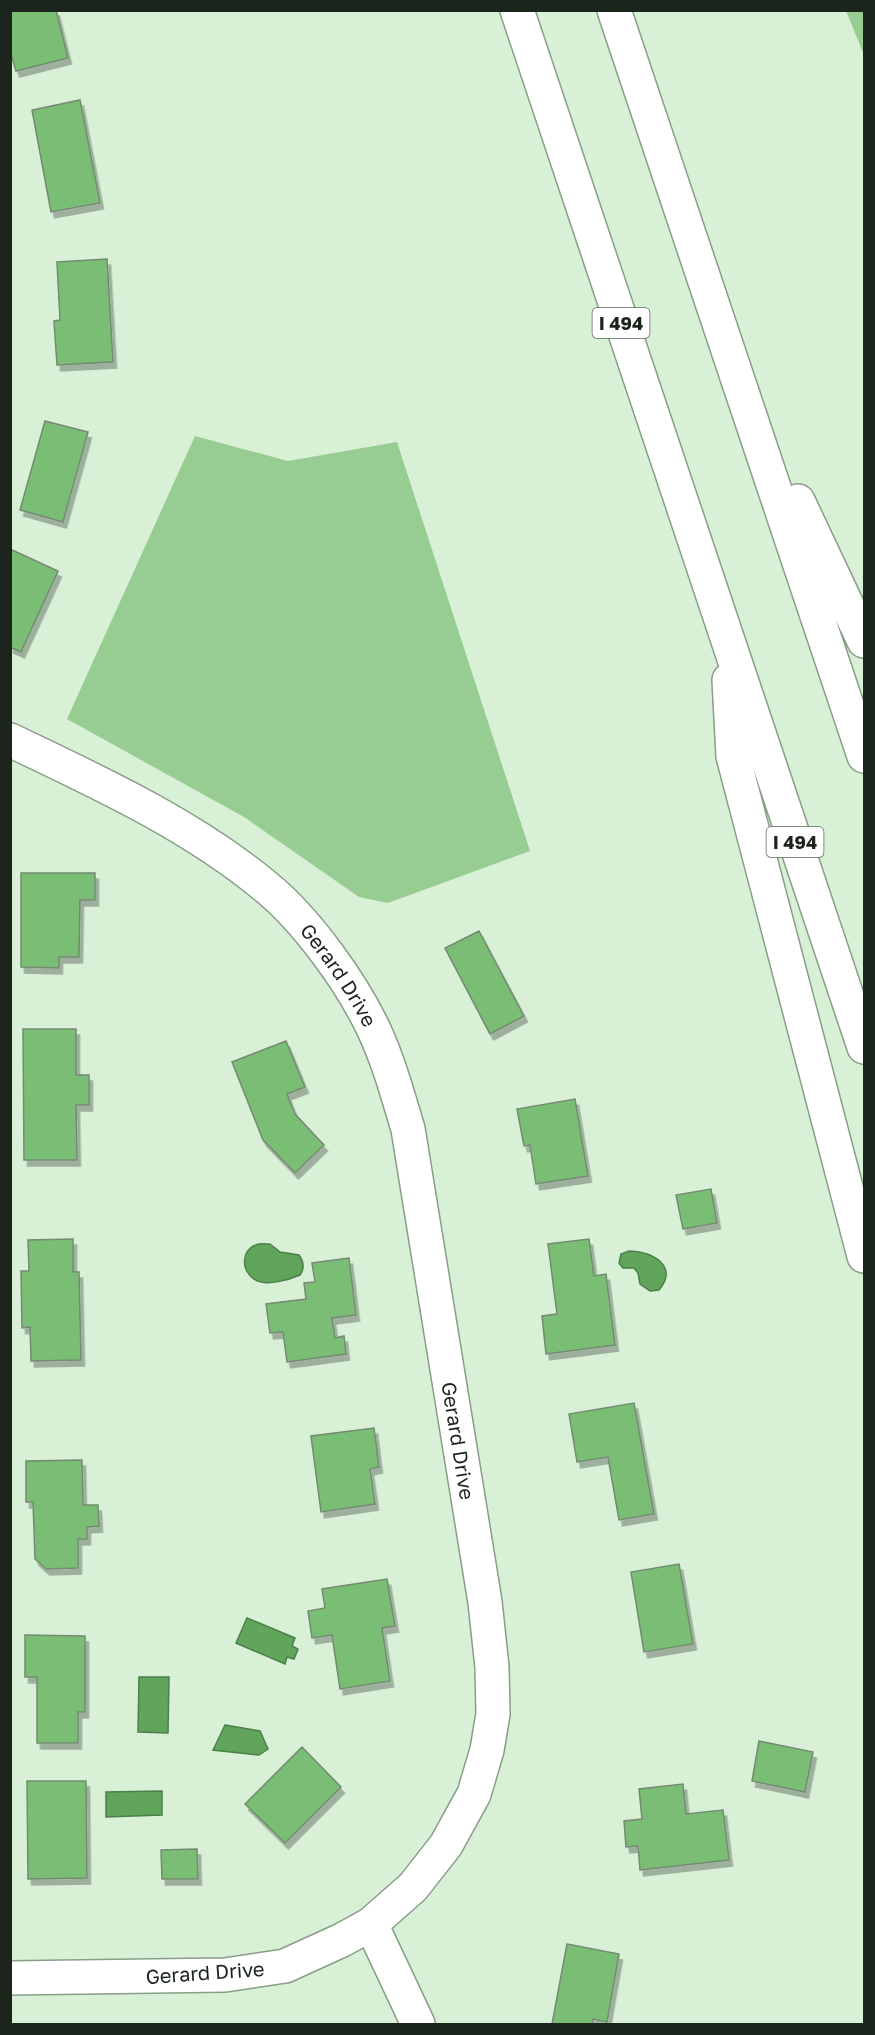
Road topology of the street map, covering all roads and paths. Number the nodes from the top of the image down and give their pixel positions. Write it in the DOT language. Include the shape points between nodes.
graph roads {
  1 [pos="516,10"];
  2 [pos="614,10"];
  3 [pos="735,366"];
  4 [pos="726,636"];
  5 [pos="864,641"];
  6 [pos="10,740"];
  7 [pos="864,756"];
  8 [pos="864,1047"];
  9 [pos="864,1256"];
  10 [pos="371,1924"];
  11 [pos="10,1978"];
  12 [pos="418,2025"];
  1 -- 4 [label="main road, I 494"];
  2 -- 3 [label="main road"];
  3 -- 5 [label="main road"];
  3 -- 7 [label="main road"];
  4 -- 8 [label="main road, I 494"];
  4 -- 9 [label="main road" via="733,756"];
  6 -- 10 [label="main road, Gerard Drive" via="160,816 223,854 267,888 306,928 340,972 374,1030 396,1088 408,1129 485,1602 493,1714 474,1794 446,1845 413,1887"];
  10 -- 11 [label="main road, Gerard Drive" via="285,1966 234,1974"];
  10 -- 12 [label="main road"];
}
